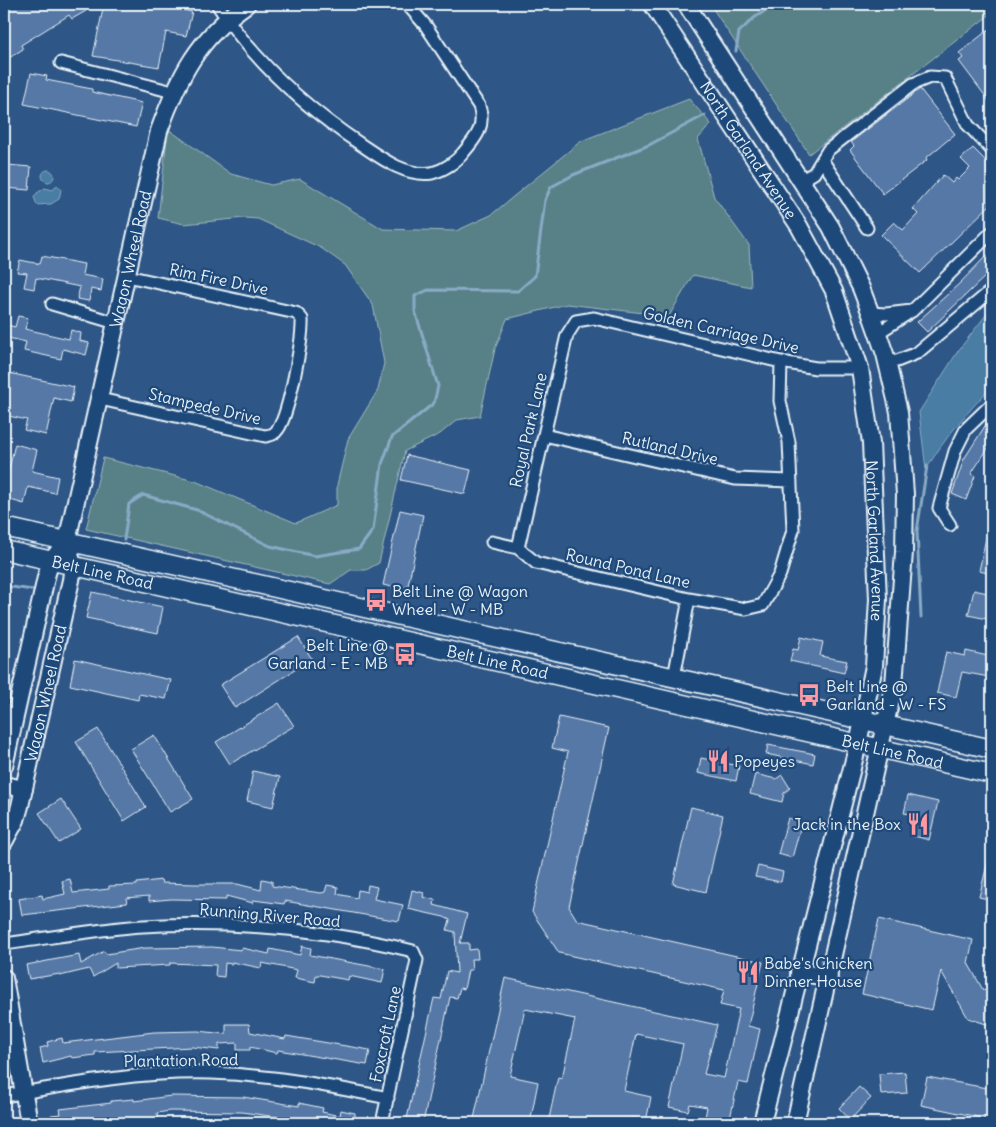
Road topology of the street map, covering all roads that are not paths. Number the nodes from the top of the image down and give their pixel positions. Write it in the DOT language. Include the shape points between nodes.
graph roads {
  1 [pos="217,4"];
  2 [pos="248,4"];
  3 [pos="407,4"];
  4 [pos="652,4"];
  5 [pos="686,4"];
  6 [pos="226,18"];
  7 [pos="61,63"];
  8 [pos="173,92"];
  9 [pos="992,150"];
  10 [pos="822,160"];
  11 [pos="802,180"];
  12 [pos="867,228"];
  13 [pos="992,232"];
  14 [pos="127,276"];
  15 [pos="992,290"];
  16 [pos="52,304"];
  17 [pos="912,310"];
  18 [pos="870,313"];
  19 [pos="302,319"];
  20 [pos="576,321"];
  21 [pos="116,323"];
  22 [pos="878,333"];
  23 [pos="886,361"];
  24 [pos="781,362"];
  25 [pos="860,368"];
  26 [pos="100,399"];
  27 [pos="992,404"];
  28 [pos="544,435"];
  29 [pos="791,481"];
  30 [pos="950,525"];
  31 [pos="4,527"];
  32 [pos="67,541"];
  33 [pos="492,542"];
  34 [pos="518,548"];
  35 [pos="4,550"];
  36 [pos="51,561"];
  37 [pos="73,566"];
  38 [pos="689,599"];
  39 [pos="425,621"];
  40 [pos="34,633"];
  41 [pos="58,639"];
  42 [pos="521,643"];
  43 [pos="420,644"];
  44 [pos="516,666"];
  45 [pos="674,678"];
  46 [pos="669,700"];
  47 [pos="863,721"];
  48 [pos="885,726"];
  49 [pos="858,744"];
  50 [pos="879,749"];
  51 [pos="992,749"];
  52 [pos="4,766"];
  53 [pos="992,774"];
  54 [pos="4,785"];
  55 [pos="24,789"];
  56 [pos="4,842"];
  57 [pos="4,944"];
  58 [pos="413,951"];
  59 [pos="799,972"];
  60 [pos="4,978"];
  61 [pos="828,978"];
  62 [pos="24,1092"];
  63 [pos="4,1096"];
  64 [pos="388,1098"];
  65 [pos="28,1123"];
  66 [pos="382,1123"];
  67 [pos="762,1123"];
  68 [pos="795,1123"];
  1 -- 6 [label="street"];
  2 -- 6 [label="main road, Wagon Wheel Road"];
  3 -- 6 [label="street" via="426,26 479,106 482,116 481,128 462,155 441,169 420,173 385,161 310,108 263,63"];
  4 -- 25 [label="main road, North Garland Avenue" via="803,233 834,291"];
  5 -- 11 [label="main road, North Garland Avenue"];
  6 -- 8 [label="main road, Wagon Wheel Road" via="189,61"];
  7 -- 8 [label="street"];
  8 -- 14 [label="main road, Wagon Wheel Road" via="159,131"];
  9 -- 10 [label="street" via="968,125 945,78 930,77 913,84 828,150"];
  10 -- 11 [label="street" via="814,173"];
  10 -- 12 [label="street"];
  11 -- 18 [label="main road, North Garland Avenue" via="831,227"];
  13 -- 17 [label="street"];
  14 -- 19 [label="street, Rim Fire Drive" via="296,313"];
  14 -- 21 [label="main road, Wagon Wheel Road"];
  15 -- 23 [label="street" via="917,354"];
  16 -- 21 [label="street"];
  17 -- 18 [label="street"];
  17 -- 22 [label="street"];
  18 -- 22 [label="main road, North Garland Avenue"];
  19 -- 26 [label="street, Stampede Drive" via="286,409 273,435 252,434"];
  20 -- 24 [label="street, Golden Carriage Drive" via="594,318"];
  20 -- 28 [label="street, Royal Park Lane" via="566,334"];
  21 -- 26 [label="main road, Wagon Wheel Road"];
  22 -- 23 [label="main road, North Garland Avenue"];
  23 -- 25 [label="main road"];
  23 -- 48 [label="main road, North Garland Avenue" via="899,412 904,504 898,653"];
  24 -- 25 [label="street, Golden Carriage Drive" via="816,368"];
  24 -- 29 [label="street" via="780,401 789,442"];
  25 -- 47 [label="main road, North Garland Avenue" via="871,443 878,599 874,666"];
  26 -- 32 [label="main road, Wagon Wheel Road"];
  27 -- 30 [label="street" via="966,429 955,451 939,508"];
  28 -- 29 [label="street, Rutland Drive" via="735,480"];
  28 -- 34 [label="street, Royal Park Lane"];
  29 -- 38 [label="street, Round Pond Lane" via="792,530 780,574 763,605 746,610"];
  31 -- 32 [label="main road, Belt Line Road"];
  32 -- 36 [label="main road, Wagon Wheel Road"];
  32 -- 37 [label="main road, Wagon Wheel Road"];
  32 -- 39 [label="main road, Belt Line Road"];
  33 -- 34 [label="street, Round Pond Lane"];
  34 -- 38 [label="street, Round Pond Lane" via="536,563"];
  35 -- 36 [label="main road, Belt Line Road"];
  36 -- 37 [label="main road, Belt Line Road"];
  36 -- 40 [label="main road, Wagon Wheel Road"];
  37 -- 41 [label="main road, Wagon Wheel Road"];
  37 -- 43 [label="main road, Belt Line Road"];
  38 -- 45 [label="street"];
  39 -- 42 [label="main road, Belt Line Road"];
  39 -- 43 [label="main road"];
  40 -- 41 [label="main road"];
  40 -- 52 [label="main road, Wagon Wheel Road"];
  41 -- 55 [label="main road, Wagon Wheel Road"];
  42 -- 44 [label="main road"];
  42 -- 45 [label="main road, Belt Line Road"];
  43 -- 44 [label="main road, Belt Line Road"];
  44 -- 46 [label="main road, Belt Line Road"];
  45 -- 46 [label="main road"];
  45 -- 47 [label="main road, Belt Line Road"];
  46 -- 49 [label="main road, Belt Line Road"];
  47 -- 48 [label="main road, Belt Line Road"];
  47 -- 49 [label="main road, North Garland Avenue"];
  48 -- 50 [label="main road, North Garland Avenue"];
  48 -- 51 [label="main road, Belt Line Road"];
  49 -- 50 [label="main road, Belt Line Road"];
  49 -- 59 [label="main road, North Garland Avenue"];
  50 -- 53 [label="main road, Belt Line Road"];
  50 -- 61 [label="main road, North Garland Avenue"];
  54 -- 55 [label="main road"];
  55 -- 56 [label="main road, Wagon Wheel Road" via="16,820"];
  57 -- 58 [label="street, Running River Road" via="117,928 236,925 313,932"];
  58 -- 64 [label="street, Foxcroft Lane" via="417,960"];
  59 -- 61 [label="main road"];
  59 -- 67 [label="main road, North Garland Avenue"];
  60 -- 62 [label="main road"];
  61 -- 68 [label="main road, North Garland Avenue"];
  62 -- 63 [label="street, Plantation Road"];
  62 -- 64 [label="street, Plantation Road" via="116,1078 211,1073 295,1080"];
  62 -- 65 [label="main road"];
  64 -- 66 [label="street, Foxcroft Lane"];
}
